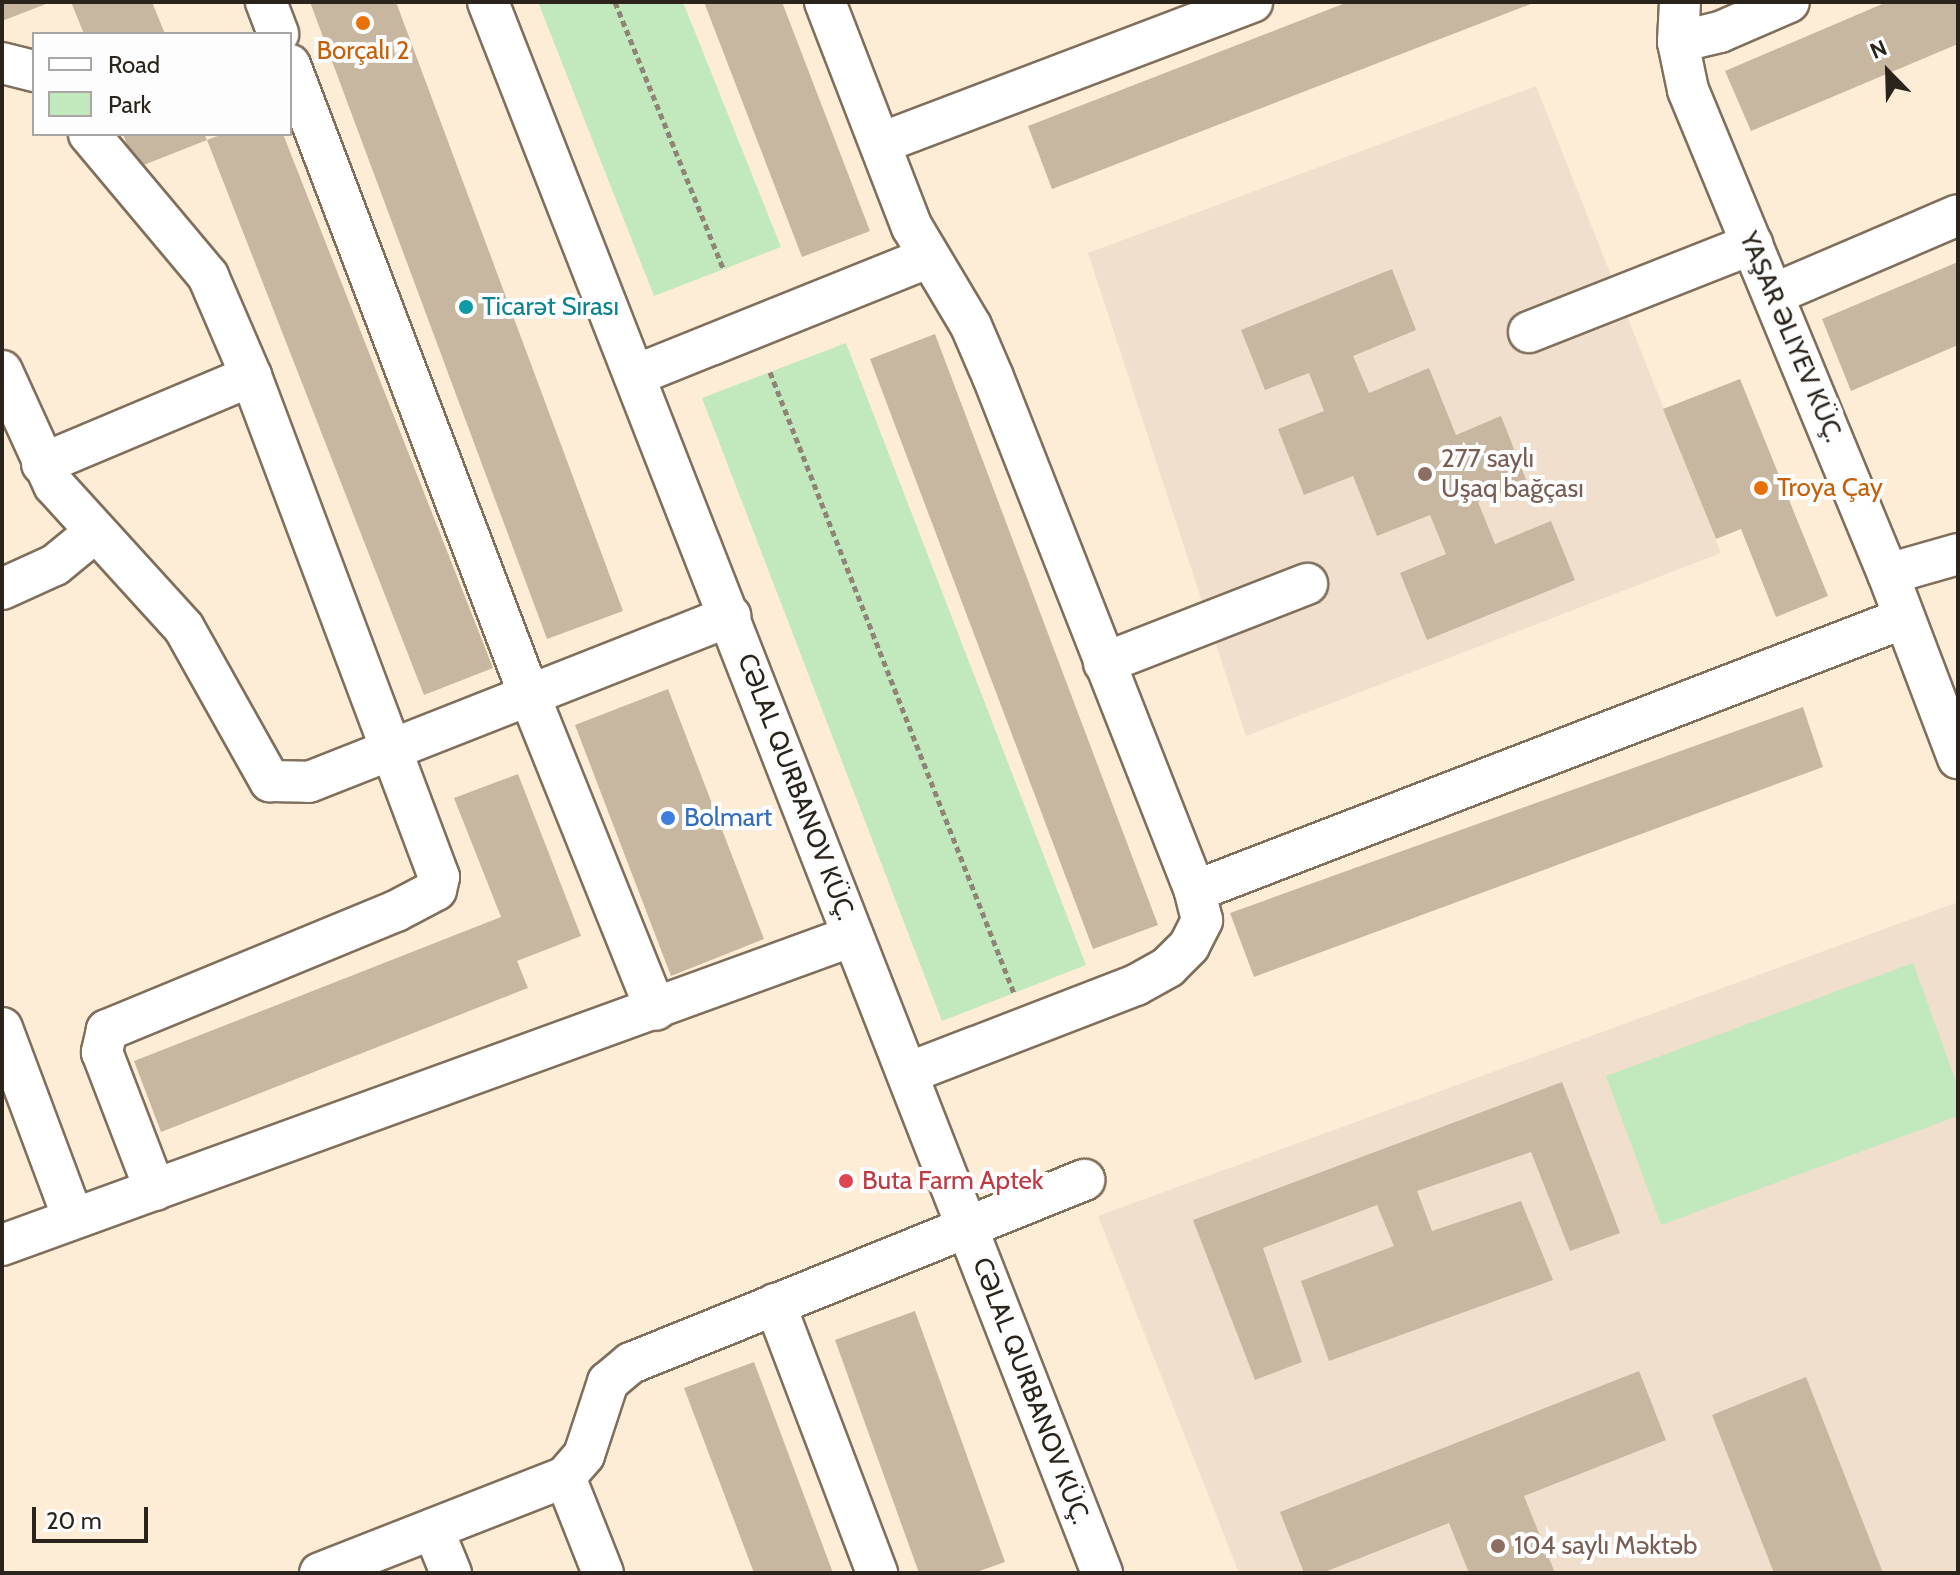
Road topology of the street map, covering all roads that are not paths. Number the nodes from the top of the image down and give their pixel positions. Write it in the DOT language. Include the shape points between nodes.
graph roads {
  1 [pos="266,2"];
  2 [pos="488,2"];
  3 [pos="825,2"];
  4 [pos="1252,2"];
  5 [pos="1680,2"];
  6 [pos="1789,2"];
  7 [pos="277,32"];
  8 [pos="1678,42"];
  9 [pos="2,63"];
  10 [pos="32,70"];
  11 [pos="292,70"];
  12 [pos="91,136"];
  13 [pos="881,143"];
  14 [pos="1958,215"];
  15 [pos="1752,244"];
  16 [pos="929,257"];
  17 [pos="1774,294"];
  18 [pos="1529,332"];
  19 [pos="2,371"];
  20 [pos="636,375"];
  21 [pos="251,376"];
  22 [pos="42,464"];
  23 [pos="94,533"];
  24 [pos="1958,554"];
  25 [pos="1888,574"];
  26 [pos="1307,584"];
  27 [pos="2,589"];
  28 [pos="730,616"];
  29 [pos="1904,618"];
  30 [pos="1104,663"];
  31 [pos="530,697"];
  32 [pos="391,752"];
  33 [pos="1958,758"];
  34 [pos="1195,891"];
  35 [pos="853,936"];
  36 [pos="656,1010"];
  37 [pos="2,1028"];
  38 [pos="908,1073"];
  39 [pos="1084,1180"];
  40 [pos="155,1190"];
  41 [pos="73,1218"];
  42 [pos="969,1229"];
  43 [pos="2,1245"];
  44 [pos="775,1304"];
  45 [pos="565,1477"];
  46 [pos="433,1529"];
  47 [pos="320,1573"];
  48 [pos="451,1573"];
  49 [pos="603,1573"];
  50 [pos="877,1573"];
  51 [pos="1102,1573"];
  1 -- 7 [label="street"];
  2 -- 20 [label="street, CƏLAL QURBANOV KÜÇ."];
  3 -- 13 [label="street"];
  4 -- 13 [label="street"];
  5 -- 8 [label="street, YAŞAR ƏLIYEV KÜÇ."];
  6 -- 8 [label="street" via="1720,32"];
  8 -- 15 [label="street, YAŞAR ƏLIYEV KÜÇ." via="1688,90"];
  9 -- 10 [label="street"];
  11 -- 31 [label="street"];
  12 -- 21 [label="street" via="208,276"];
  13 -- 16 [label="street"];
  14 -- 17 [label="street"];
  15 -- 17 [label="street, YAŞAR ƏLIYEV KÜÇ."];
  15 -- 18 [label="street"];
  16 -- 20 [label="street"];
  16 -- 30 [label="street" via="971,326"];
  17 -- 25 [label="street, YAŞAR ƏLIYEV KÜÇ."];
  19 -- 22 [label="street"];
  20 -- 28 [label="street, CƏLAL QURBANOV KÜÇ."];
  21 -- 22 [label="street"];
  21 -- 32 [label="street"];
  22 -- 23 [label="street"];
  23 -- 27 [label="street" via="55,565"];
  23 -- 32 [label="street" via="139,574 184,628 270,781 309,782"];
  24 -- 25 [label="street"];
  25 -- 29 [label="street, YAŞAR ƏLIYEV KÜÇ."];
  26 -- 30 [label="street"];
  28 -- 31 [label="street"];
  28 -- 35 [label="street, CƏLAL QURBANOV KÜÇ."];
  29 -- 33 [label="street, YAŞAR ƏLIYEV KÜÇ."];
  29 -- 34 [label="street"];
  30 -- 34 [label="street"];
  31 -- 32 [label="street"];
  31 -- 36 [label="street"];
  32 -- 40 [label="street" via="439,877 436,890 107,1030 102,1052"];
  34 -- 38 [label="street" via="1202,920 1189,946 1168,967 1136,985"];
  35 -- 36 [label="street"];
  35 -- 38 [label="street, CƏLAL QURBANOV KÜÇ."];
  36 -- 40 [label="street"];
  37 -- 41 [label="street"];
  38 -- 42 [label="street, CƏLAL QURBANOV KÜÇ."];
  39 -- 42 [label="street"];
  40 -- 41 [label="street"];
  41 -- 43 [label="street"];
  42 -- 44 [label="street"];
  42 -- 51 [label="street, CƏLAL QURBANOV KÜÇ."];
  44 -- 45 [label="street" via="631,1363 608,1382 584,1455"];
  44 -- 50 [label="street"];
  45 -- 46 [label="street"];
  45 -- 49 [label="street"];
  46 -- 47 [label="street"];
  46 -- 48 [label="street"];
}
